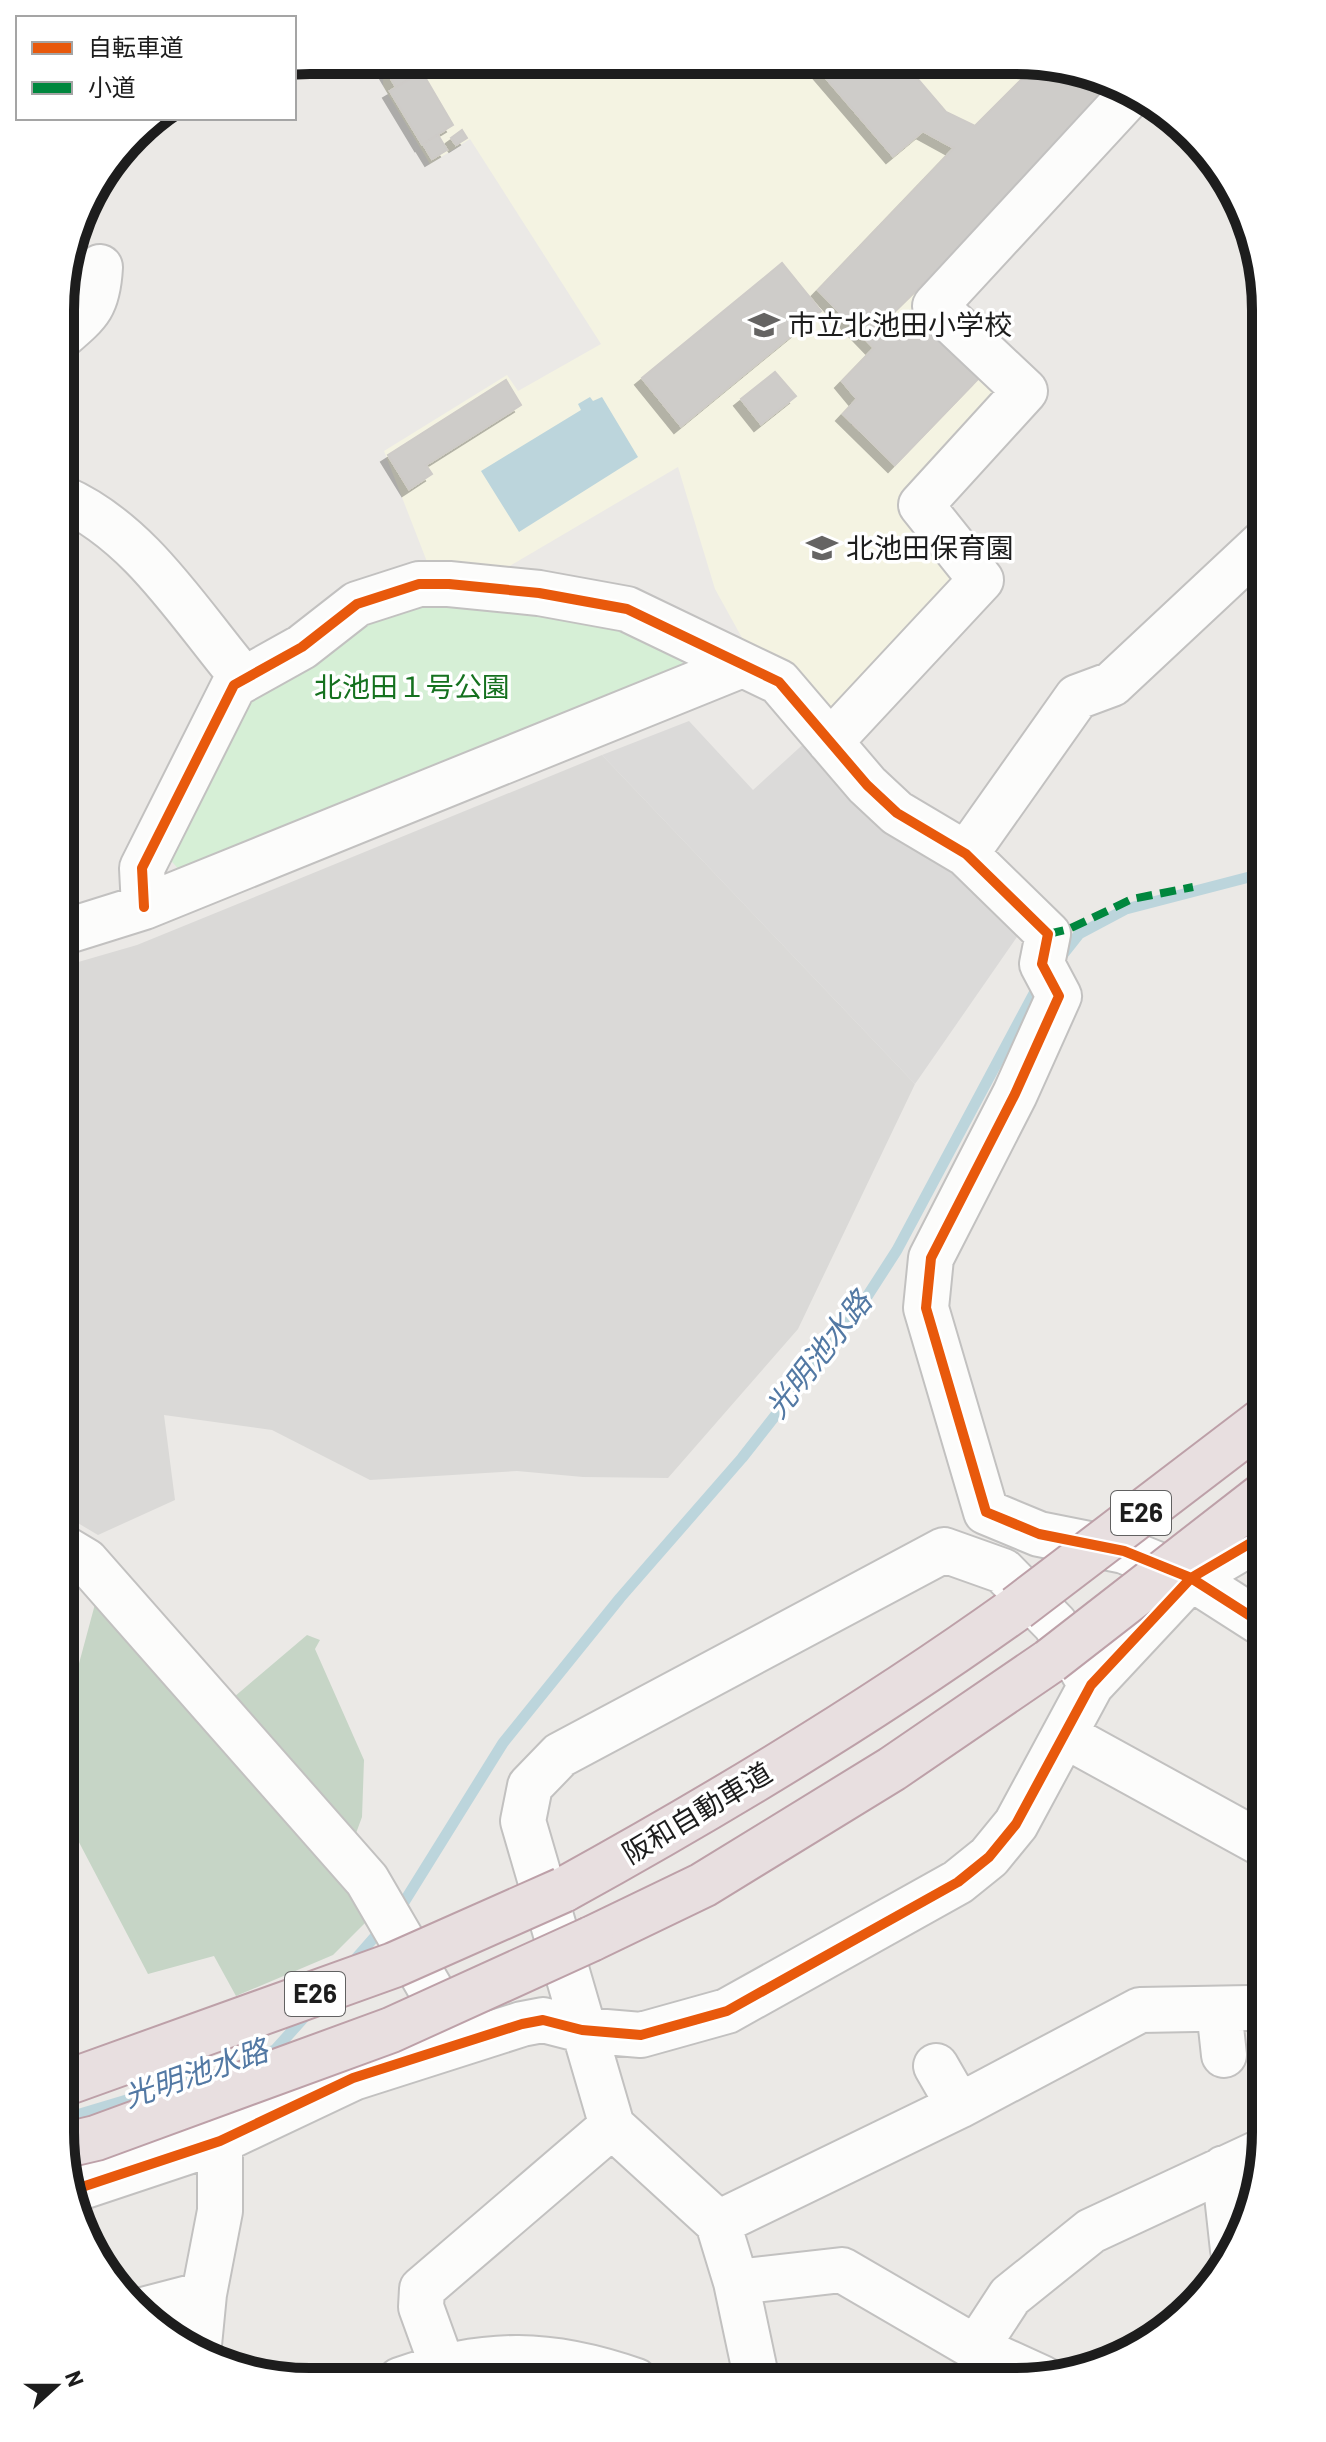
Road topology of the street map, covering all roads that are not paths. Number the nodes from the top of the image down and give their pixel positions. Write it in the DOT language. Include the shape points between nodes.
graph roads {
  1 [pos="1125,100"];
  2 [pos="100,267"];
  3 [pos="74,326"];
  4 [pos="74,503"];
  5 [pos="1252,553"];
  6 [pos="742,665"];
  7 [pos="243,678"];
  8 [pos="830,742"];
  9 [pos="966,854"];
  10 [pos="144,907"];
  11 [pos="74,929"];
  12 [pos="1251,1429"];
  13 [pos="1251,1504"];
  14 [pos="1251,1543"];
  15 [pos="74,1554"];
  16 [pos="1191,1578"];
  17 [pos="1251,1617"];
  18 [pos="1091,1685"];
  19 [pos="1064,1735"];
  20 [pos="1251,1838"];
  21 [pos="582,2030"];
  22 [pos="462,2043"];
  23 [pos="1224,2055"];
  24 [pos="936,2066"];
  25 [pos="74,2080"];
  26 [pos="959,2106"];
  27 [pos="612,2126"];
  28 [pos="220,2141"];
  29 [pos="75,2143"];
  30 [pos="1250,2157"];
  31 [pos="1224,2168"];
  32 [pos="81,2187"];
  33 [pos="718,2223"];
  34 [pos="1231,2230"];
  35 [pos="736,2282"];
  36 [pos="204,2294"];
  37 [pos="152,2308"];
  38 [pos="199,2341"];
  39 [pos="976,2348"];
  40 [pos="442,2365"];
  41 [pos="434,2368"];
  42 [pos="600,2368"];
  43 [pos="754,2368"];
  44 [pos="1020,2368"];
  1 -- 8 [label="street" via="935,306 1025,391 921,505 981,580"];
  2 -- 3 [label="street" via="98,297"];
  4 -- 7 [label="street" via="126,538"];
  5 -- 9 [label="street" via="1112,684 1077,697"];
  6 -- 7 [label="street" via="627,609 539,593 419,584 357,604 302,647"];
  6 -- 8 [label="street" via="779,682"];
  6 -- 10 [label="street"];
  7 -- 10 [label="street" via="234,685 142,868"];
  8 -- 9 [label="street" via="897,813"];
  9 -- 16 [label="street" via="1048,934 1051,980 1015,1094 931,1258 926,1308 986,1512 1039,1534 1124,1551"];
  10 -- 11 [label="street"];
  12 -- 25 [label="highway, 阪和自動車道 / E26, bridge" via="1017,1608 856,1718 668,1832 563,1890 394,1965"];
  13 -- 29 [label="highway, E26, bridge" via="1050,1661 892,1769 716,1877 391,2030"];
  14 -- 16 [label="street"];
  15 -- 22 [label="street" via="86,1561 367,1880"];
  16 -- 17 [label="street"];
  16 -- 18 [label="street"];
  18 -- 19 [label="street"];
  18 -- 21 [label="street" via="1055,1624 1003,1571 944,1550 560,1755 530,1786 523,1821"];
  19 -- 20 [label="street"];
  19 -- 21 [label="street" via="1016,1824 989,1857 958,1882 727,2011 641,2035"];
  21 -- 22 [label="street" via="543,2020"];
  21 -- 27 [label="street"];
  22 -- 28 [label="street" via="353,2078"];
  23 -- 26 [label="street" via="1235,2008 1140,2010"];
  24 -- 26 [label="street"];
  26 -- 33 [label="street"];
  27 -- 33 [label="street"];
  27 -- 40 [label="street" via="422,2289 421,2307"];
  28 -- 32 [label="street"];
  28 -- 36 [label="street" via="220,2211"];
  30 -- 31 [label="street"];
  31 -- 34 [label="street"];
  31 -- 39 [label="street" via="1091,2231 1010,2296"];
  33 -- 35 [label="street"];
  35 -- 39 [label="street" via="842,2270"];
  35 -- 43 [label="street"];
  36 -- 37 [label="street"];
  36 -- 38 [label="street"];
  39 -- 44 [label="street"];
  40 -- 41 [label="street"];
  40 -- 42 [label="street" via="510,2355"];
}
